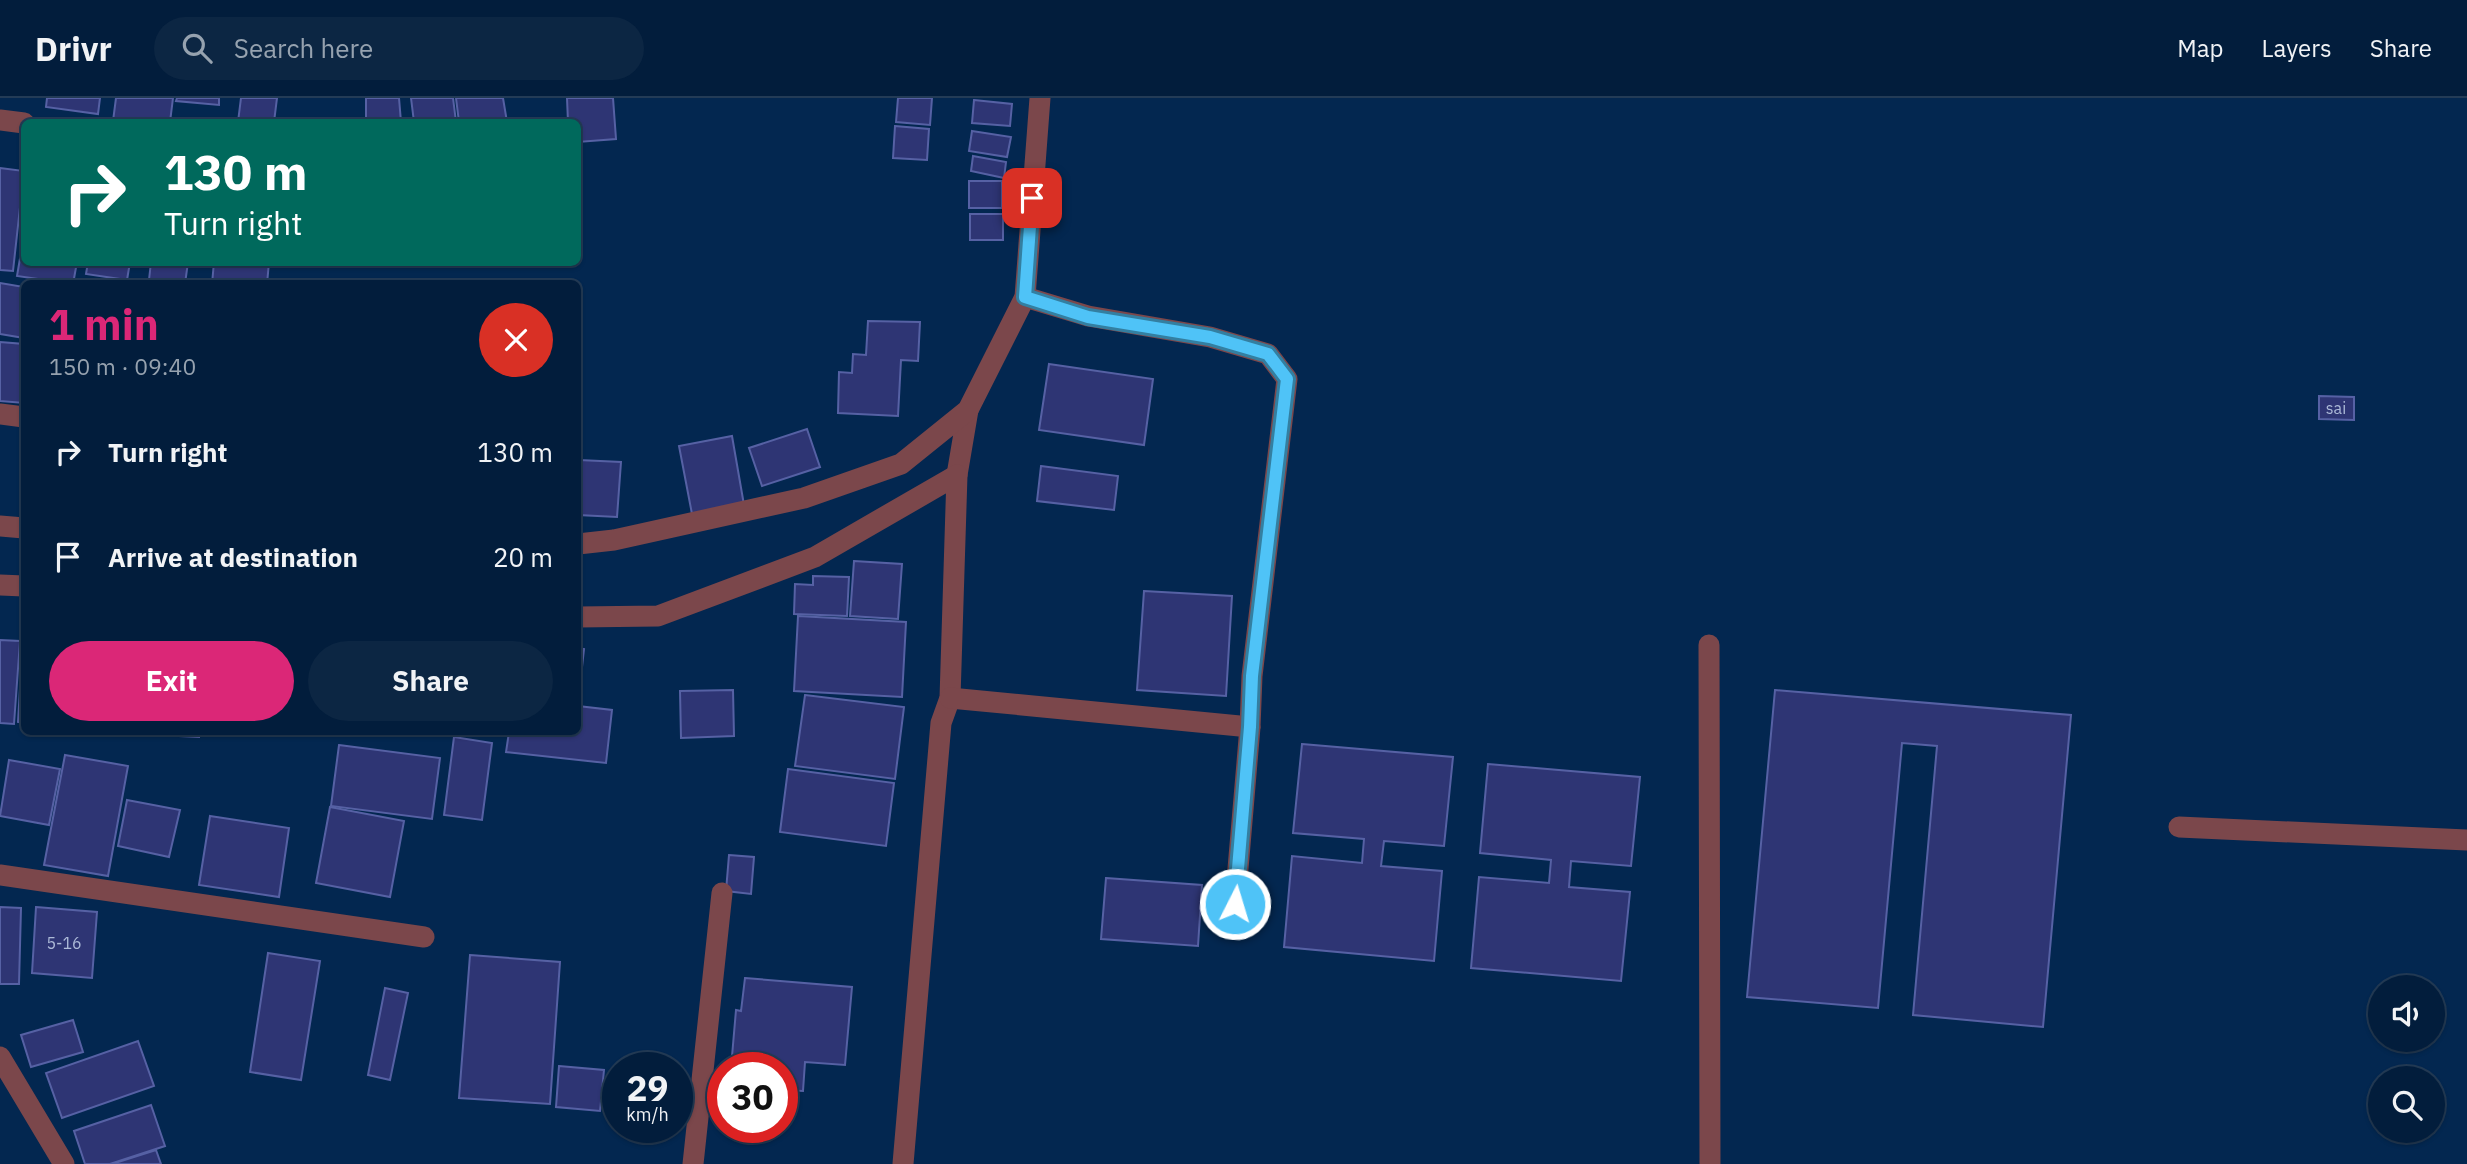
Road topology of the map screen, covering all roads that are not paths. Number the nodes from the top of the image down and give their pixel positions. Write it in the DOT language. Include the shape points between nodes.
graph roads {
  1 [pos="1040,98"];
  2 [pos="0,120"];
  3 [pos="21,123"];
  4 [pos="1025,297"];
  5 [pos="0,414"];
  6 [pos="967,415"];
  7 [pos="21,417"];
  8 [pos="958,471"];
  9 [pos="0,526"];
  10 [pos="21,528"];
  11 [pos="581,544"];
  12 [pos="0,585"];
  13 [pos="21,586"];
  14 [pos="581,617"];
  15 [pos="1709,645"];
  16 [pos="950,698"];
  17 [pos="1250,727"];
  18 [pos="2179,827"];
  19 [pos="2467,839"];
  20 [pos="0,875"];
  21 [pos="722,892"];
  22 [pos="1235,904"];
  23 [pos="424,937"];
  24 [pos="0,1057"];
  25 [pos="64,1164"];
  26 [pos="693,1164"];
  27 [pos="903,1164"];
  28 [pos="1710,1164"];
  1 -- 4 [label="street"];
  2 -- 3 [label="street"];
  4 -- 6 [label="street"];
  4 -- 17 [label="street" via="1088,317 1210,337 1268,354 1287,379"];
  5 -- 7 [label="street"];
  6 -- 8 [label="street"];
  6 -- 11 [label="street" via="901,464 804,498"];
  8 -- 14 [label="street" via="815,557 658,616"];
  8 -- 16 [label="street"];
  9 -- 10 [label="street"];
  12 -- 13 [label="street"];
  15 -- 28 [label="street"];
  16 -- 17 [label="street"];
  16 -- 27 [label="street" via="941,723"];
  17 -- 22 [label="street"];
  18 -- 19 [label="street"];
  20 -- 23 [label="street"];
  21 -- 26 [label="street"];
  24 -- 25 [label="street"];
}
